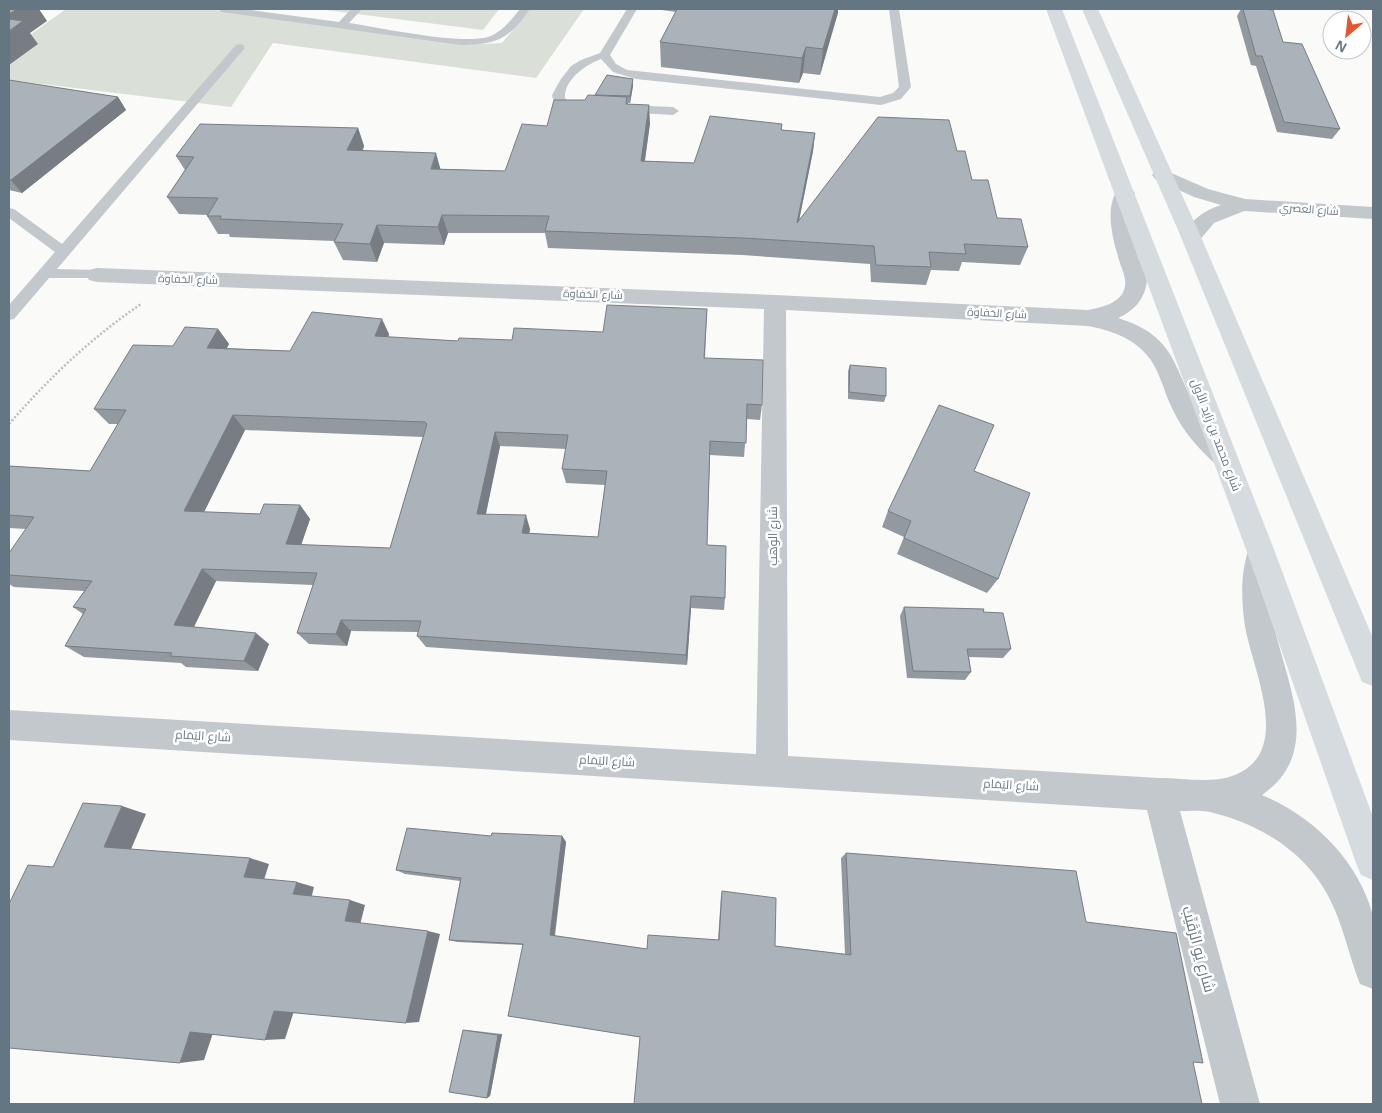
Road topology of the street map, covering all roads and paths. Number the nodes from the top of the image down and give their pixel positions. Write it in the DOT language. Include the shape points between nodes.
graph roads {
  1 [pos="222,9"];
  2 [pos="357,9"];
  3 [pos="525,9"];
  4 [pos="632,9"];
  5 [pos="894,9"];
  6 [pos="1054,9"];
  7 [pos="1090,9"];
  8 [pos="342,25"];
  9 [pos="240,47"];
  10 [pos="604,55"];
  11 [pos="590,107"];
  12 [pos="609,108"];
  13 [pos="674,111"];
  14 [pos="1162,175"];
  15 [pos="1125,193"];
  16 [pos="1244,205"];
  17 [pos="9,212"];
  18 [pos="1373,213"];
  19 [pos="1191,237"];
  20 [pos="63,251"];
  21 [pos="44,273"];
  22 [pos="97,275"];
  23 [pos="182,278"];
  24 [pos="774,302"];
  25 [pos="9,315"];
  26 [pos="1088,318"];
  27 [pos="9,424"];
  28 [pos="1224,458"];
  29 [pos="1261,552"];
  30 [pos="1373,672"];
  31 [pos="9,725"];
  32 [pos="772,770"];
  33 [pos="1159,794"];
  34 [pos="1205,795"];
  35 [pos="1373,862"];
  36 [pos="1373,971"];
  37 [pos="1240,1104"];
  1 -- 8 [label="lane"];
  2 -- 8 [label="lane"];
  3 -- 8 [label="lane" via="510,30 497,38 479,42"];
  4 -- 10 [label="lane"];
  5 -- 10 [label="lane" via="905,86 897,96 881,101 632,75 607,63"];
  6 -- 15 [label="main road, شارع محمد بن زايد الأول"];
  7 -- 14 [label="main road"];
  9 -- 20 [label="lane"];
  10 -- 11 [label="lane" via="576,66 558,93 558,100 566,105"];
  12 -- 13 [label="lane"];
  14 -- 16 [label="street, شارع العصري" via="1201,193"];
  14 -- 19 [label="main road"];
  15 -- 26 [label="street, شارع الحَفاوة" via="1120,220 1136,282 1132,296 1121,307 1105,315"];
  15 -- 28 [label="main road, شارع محمد بن زايد الأول"];
  16 -- 18 [label="street, شارع العصري"];
  16 -- 19 [label="street, شارع العصري" via="1210,216 1198,225"];
  17 -- 20 [label="lane"];
  19 -- 30 [label="main road"];
  20 -- 21 [label="lane"];
  21 -- 22 [label="lane"];
  21 -- 25 [label="lane"];
  22 -- 23 [label="street, شارع الحَفاوة"];
  23 -- 24 [label="street, شارع الحَفاوة"];
  23 -- 27 [label="path" via="95,336 44,382"];
  24 -- 26 [label="street, شارع الحَفاوة"];
  24 -- 32 [label="street, شارع الوهب"];
  26 -- 28 [label="street, شارع الحَفاوة" via="1110,322 1148,342 1161,356 1187,414 1202,436"];
  28 -- 29 [label="main road, شارع محمد بن زايد الأول"];
  29 -- 34 [label="street, شارع اليَمَام" via="1256,580 1257,610 1281,710 1283,737 1274,762 1257,780 1232,792"];
  29 -- 35 [label="main road, شارع محمد بن زايد الأول"];
  31 -- 32 [label="street, شارع اليَمَام"];
  32 -- 33 [label="street, شارع اليَمَام"];
  33 -- 34 [label="street, شارع اليَمَام"];
  33 -- 37 [label="street, شارع يَو الرِّقَيِّب"];
  34 -- 36 [label="street, شارع اليَمَام" via="1235,800 1266,813 1297,833 1324,860 1345,892"];
}
